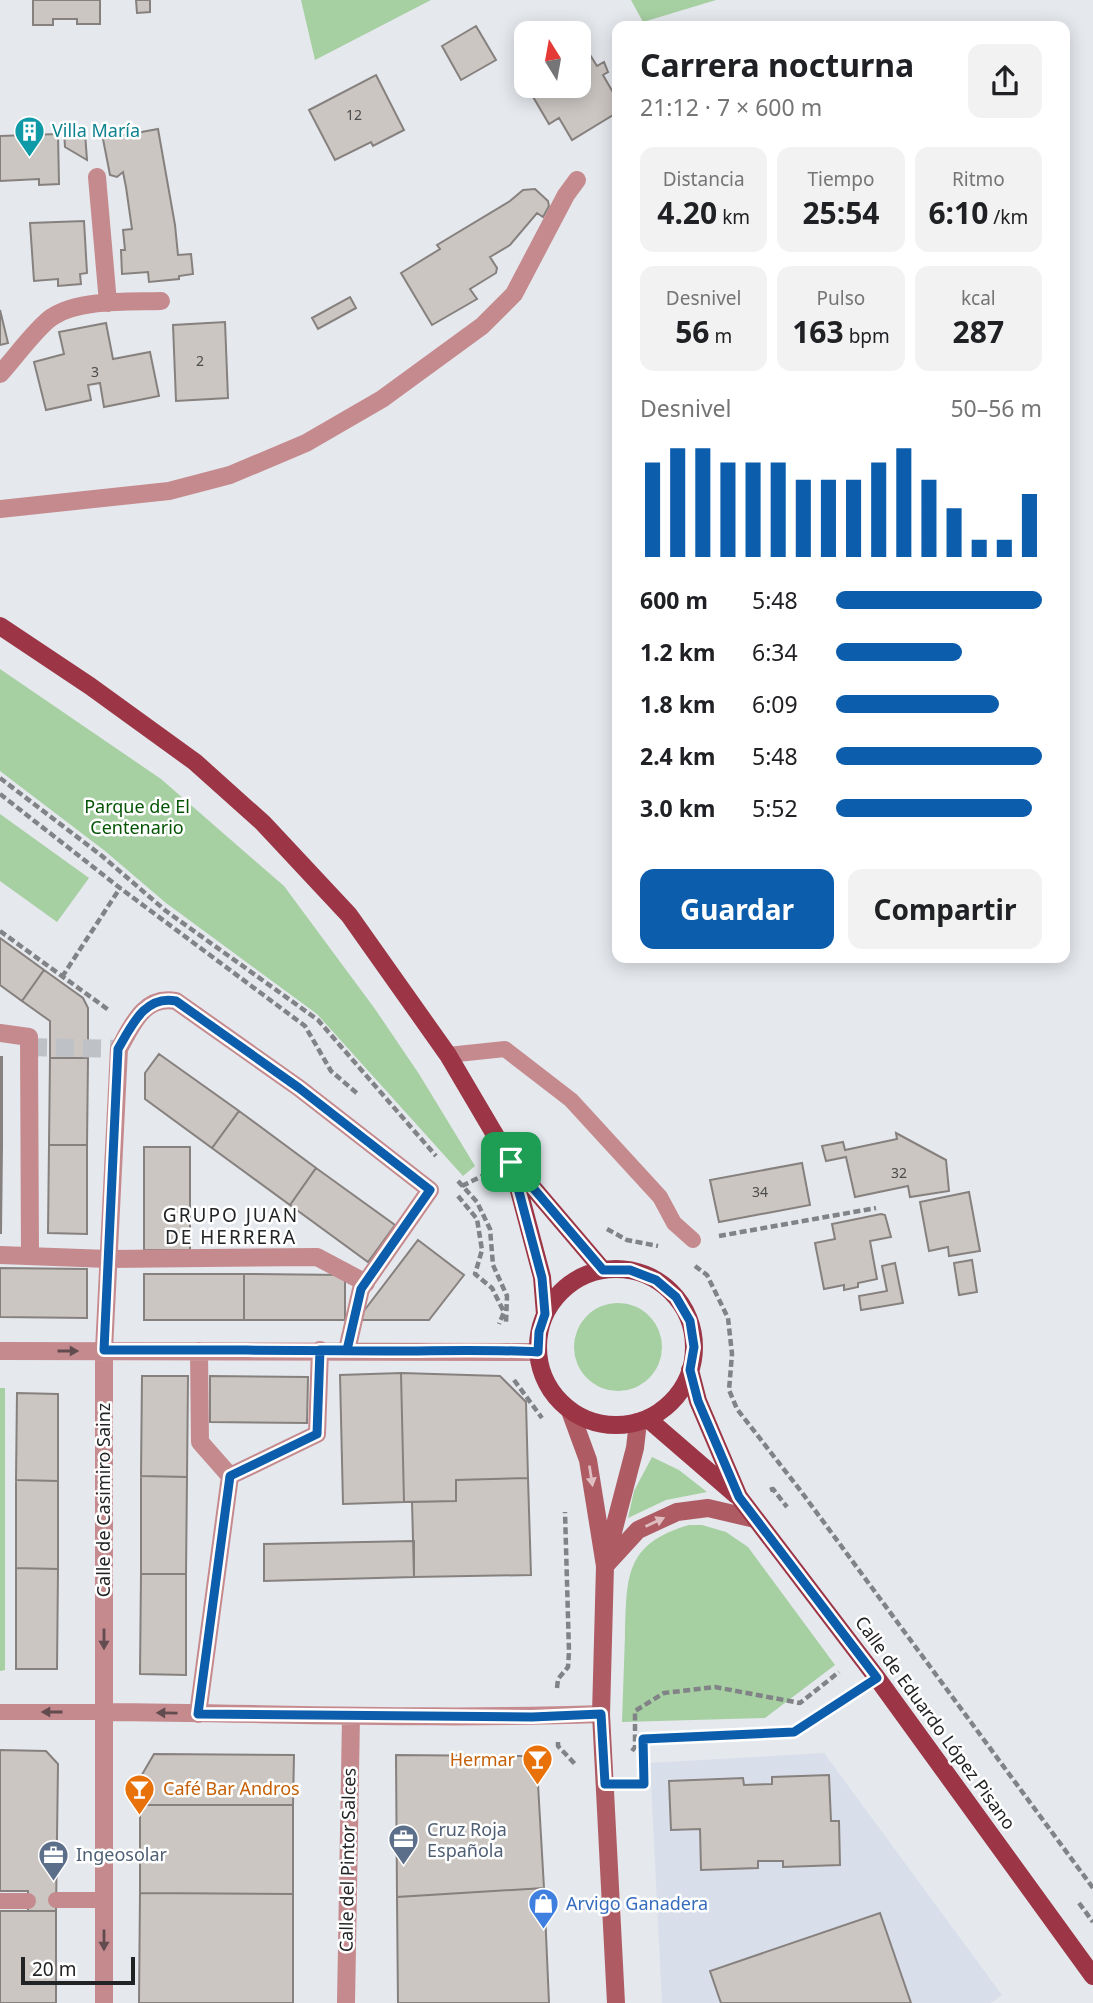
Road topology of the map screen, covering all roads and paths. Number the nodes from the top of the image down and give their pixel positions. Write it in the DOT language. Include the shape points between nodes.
graph roads {
  1 [pos="97,177"];
  2 [pos="577,180"];
  3 [pos="161,301"];
  4 [pos="108,303"];
  5 [pos="0,374"];
  6 [pos="0,509"];
  7 [pos="0,626"];
  8 [pos="120,888"];
  9 [pos="0,931"];
  10 [pos="62,977"];
  11 [pos="132,1026"];
  12 [pos="0,1033"];
  13 [pos="448,1055"];
  14 [pos="511,1162"];
  15 [pos="453,1191"];
  16 [pos="877,1208"];
  17 [pos="597,1223"];
  18 [pos="693,1240"];
  19 [pos="660,1247"];
  20 [pos="0,1255"];
  21 [pos="30,1256"];
  22 [pos="108,1259"];
  23 [pos="689,1262"];
  24 [pos="603,1270"];
  25 [pos="366,1283"];
  26 [pos="545,1314"];
  27 [pos="104,1350"];
  28 [pos="320,1350"];
  29 [pos="347,1350"];
  30 [pos="0,1351"];
  31 [pos="199,1351"];
  32 [pos="538,1352"];
  33 [pos="690,1370"];
  34 [pos="570,1411"];
  35 [pos="643,1421"];
  36 [pos="230,1476"];
  37 [pos="739,1497"];
  38 [pos="755,1520"];
  39 [pos="605,1566"];
  40 [pos="877,1678"];
  41 [pos="0,1712"];
  42 [pos="104,1712"];
  43 [pos="198,1714"];
  44 [pos="601,1714"];
  45 [pos="351,1717"];
  46 [pos="605,1784"];
  47 [pos="1093,1888"];
  48 [pos="56,1900"];
  49 [pos="104,1900"];
  50 [pos="0,1901"];
  51 [pos="27,1901"];
  52 [pos="1093,1976"];
  53 [pos="104,2003"];
  54 [pos="346,2003"];
  55 [pos="616,2003"];
  1 -- 4 [label="street"];
  2 -- 6 [label="street" via="514,295 482,326 371,406 306,443 230,475 169,491"];
  3 -- 4 [label="street"];
  4 -- 5 [label="street" via="51,318"];
  7 -- 13 [label="main road" via="195,762 263,823 349,915"];
  8 -- 10 [label="path"];
  9 -- 10 [label="path"];
  10 -- 11 [label="path"];
  11 -- 22 [label="street, Calle de Casimiro Sainz" via="118,1049"];
  11 -- 25 [label="street, Calle de Casimiro Sainz" via="148,1006 162,998 176,1001 299,1088 430,1190"];
  12 -- 21 [label="street" via="29,1037"];
  13 -- 14 [label="main road"];
  13 -- 18 [label="lane" via="505,1049 570,1100 660,1197 674,1223"];
  14 -- 15 [label="path"];
  14 -- 24 [label="main road"];
  14 -- 26 [label="main road" via="542,1278"];
  16 -- 18 [label="path"];
  17 -- 19 [label="path" via="627,1240"];
  20 -- 21 [label="street"];
  21 -- 22 [label="street"];
  22 -- 25 [label="street" via="317,1257"];
  22 -- 27 [label="street, Calle de Casimiro Sainz"];
  23 -- 47 [label="path" via="707,1275 728,1318 729,1390 737,1409"];
  24 -- 26 [label="main road" via="579,1278 559,1293"];
  24 -- 33 [label="main road" via="630,1270 656,1280 676,1297 690,1321 694,1347"];
  25 -- 29 [label="street"];
  26 -- 32 [label="main road"];
  30 -- 27 [label="street, one-way"];
  27 -- 31 [label="street"];
  27 -- 42 [label="street, Calle de Casimiro Sainz, one-way"];
  28 -- 29 [label="street"];
  28 -- 31 [label="street"];
  28 -- 36 [label="street" via="317,1434"];
  29 -- 32 [label="street"];
  31 -- 36 [label="street" via="200,1442"];
  32 -- 34 [label="main road" via="542,1374"];
  33 -- 35 [label="main road" via="666,1407"];
  33 -- 37 [label="main road, Calle de Eduardo López Pisano" via="698,1401"];
  34 -- 35 [label="main road" via="614,1425"];
  34 -- 39 [label="main road, one-way" via="588,1460"];
  35 -- 37 [label="main road, Calle de Eduardo López Pisano"];
  35 -- 39 [label="main road"];
  36 -- 43 [label="street"];
  37 -- 38 [label="main road, Calle de Eduardo López Pisano"];
  39 -- 38 [label="main road, one-way" via="638,1530 677,1512 708,1508"];
  38 -- 40 [label="main road, Calle de Eduardo López Pisano"];
  39 -- 44 [label="main road"];
  40 -- 46 [label="path" via="794,1732 643,1739 644,1784"];
  40 -- 52 [label="main road, Calle de Eduardo López Pisano"];
  42 -- 41 [label="lane, one-way"];
  43 -- 42 [label="street, one-way"];
  42 -- 49 [label="street, Calle de Casimiro Sainz"];
  43 -- 45 [label="street"];
  44 -- 45 [label="street"];
  44 -- 46 [label="main road"];
  45 -- 54 [label="street, Calle del Pintor Salces"];
  46 -- 55 [label="main road"];
  48 -- 49 [label="lane"];
  49 -- 53 [label="street, Calle de Casimiro Sainz, one-way"];
  50 -- 51 [label="lane"];
}
